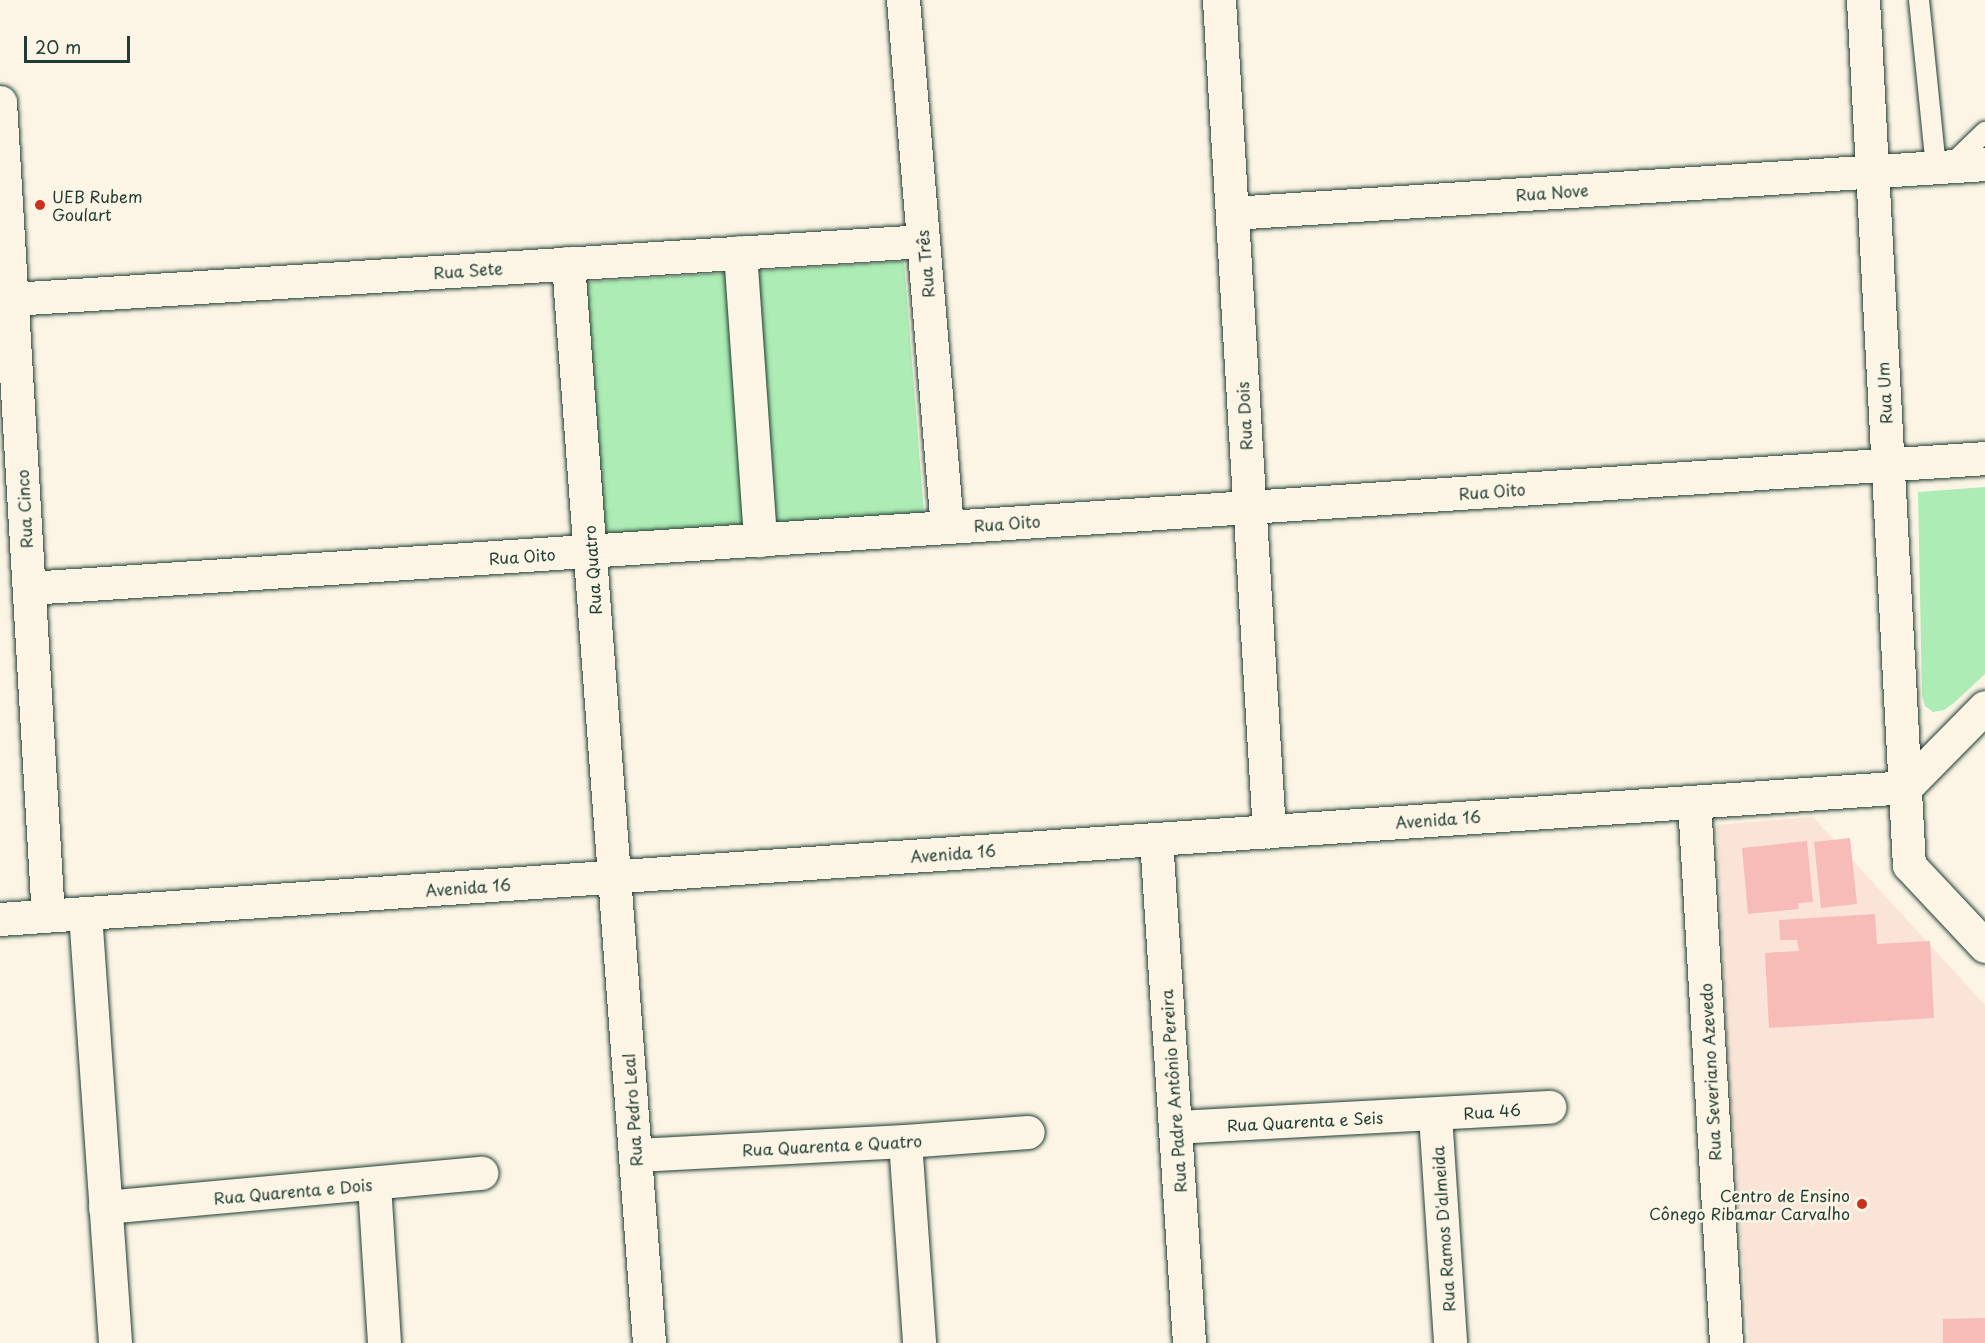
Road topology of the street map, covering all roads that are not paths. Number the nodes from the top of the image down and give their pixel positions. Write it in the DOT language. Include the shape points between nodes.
graph roads {
  1 [pos="903,0"];
  2 [pos="1219,0"];
  3 [pos="1863,0"];
  4 [pos="1919,0"];
  5 [pos="0,102"];
  6 [pos="1985,132"];
  7 [pos="1985,164"];
  8 [pos="1943,167"];
  9 [pos="1872,171"];
  10 [pos="1232,213"];
  11 [pos="923,241"];
  12 [pos="740,252"];
  13 [pos="568,263"];
  14 [pos="12,299"];
  15 [pos="1985,458"];
  16 [pos="1888,465"];
  17 [pos="1250,507"];
  18 [pos="947,527"];
  19 [pos="760,540"];
  20 [pos="590,551"];
  21 [pos="29,588"];
  22 [pos="1985,707"];
  23 [pos="1906,787"];
  24 [pos="1694,802"];
  25 [pos="1269,831"];
  26 [pos="1156,838"];
  27 [pos="616,876"];
  28 [pos="85,913"];
  29 [pos="48,916"];
  30 [pos="0,919"];
  31 [pos="1985,946"];
  32 [pos="1549,1107"];
  33 [pos="1435,1115"];
  34 [pos="1176,1127"];
  35 [pos="1028,1132"];
  36 [pos="905,1141"];
  37 [pos="636,1155"];
  38 [pos="481,1173"];
  39 [pos="374,1184"];
  40 [pos="105,1207"];
  41 [pos="115,1343"];
  42 [pos="384,1343"];
  43 [pos="649,1343"];
  44 [pos="919,1343"];
  45 [pos="1189,1343"];
  46 [pos="1450,1343"];
  47 [pos="1726,1343"];
  1 -- 11 [label="street, Rua Três"];
  2 -- 10 [label="street, Rua Dois"];
  3 -- 9 [label="street, Rua Um"];
  4 -- 8 [label="lane"];
  5 -- 14 [label="street, Rua Cinco"];
  6 -- 8 [label="lane"];
  7 -- 8 [label="street, Rua Nove"];
  8 -- 9 [label="street, Rua Nove"];
  9 -- 10 [label="street, Rua Nove"];
  9 -- 16 [label="street, Rua Um"];
  10 -- 17 [label="street, Rua Dois"];
  11 -- 12 [label="street, Rua Sete"];
  11 -- 18 [label="street, Rua Três"];
  12 -- 13 [label="street, Rua Sete"];
  12 -- 19 [label="street"];
  13 -- 14 [label="street, Rua Sete"];
  13 -- 20 [label="street, Rua Quatro"];
  14 -- 21 [label="street, Rua Cinco"];
  15 -- 16 [label="street, Rua Oito"];
  16 -- 17 [label="street, Rua Oito"];
  16 -- 23 [label="street, Rua Um"];
  17 -- 18 [label="street, Rua Oito"];
  17 -- 25 [label="street, Rua Dois"];
  18 -- 19 [label="street, Rua Oito"];
  19 -- 20 [label="street, Rua Oito"];
  20 -- 21 [label="street, Rua Oito"];
  20 -- 27 [label="street, Rua Quatro"];
  21 -- 29 [label="street, Rua Cinco"];
  22 -- 23 [label="street"];
  23 -- 24 [label="street, Avenida 16"];
  23 -- 31 [label="street, Rua Um" via="1909,865"];
  24 -- 25 [label="street, Avenida 16"];
  24 -- 47 [label="street, Rua Severiano Azevedo"];
  25 -- 26 [label="street, Avenida 16"];
  26 -- 27 [label="street, Avenida 16"];
  26 -- 34 [label="street, Rua Padre Antônio Pereira"];
  27 -- 28 [label="street, Avenida 16"];
  27 -- 37 [label="street, Rua Pedro Leal"];
  28 -- 29 [label="street, Avenida 16"];
  28 -- 40 [label="street"];
  29 -- 30 [label="street, Avenida 16"];
  32 -- 33 [label="street, Rua 46"];
  33 -- 34 [label="street, Rua Quarenta e Seis"];
  33 -- 46 [label="street, Rua Ramos D'almeida"];
  34 -- 45 [label="street, Rua Padre Antônio Pereira"];
  35 -- 36 [label="street, Rua Quarenta e Quatro"];
  36 -- 37 [label="street, Rua Quarenta e Quatro"];
  36 -- 44 [label="street"];
  37 -- 43 [label="street, Rua Pedro Leal"];
  38 -- 39 [label="street, Rua Quarenta e Dois"];
  39 -- 40 [label="street, Rua Quarenta e Dois"];
  39 -- 42 [label="street"];
  40 -- 41 [label="street"];
}
